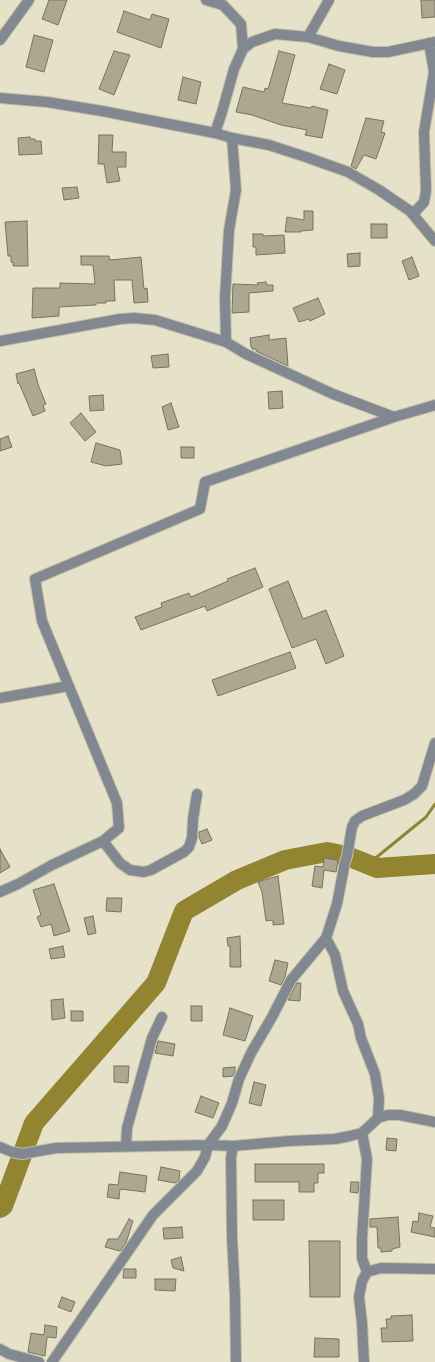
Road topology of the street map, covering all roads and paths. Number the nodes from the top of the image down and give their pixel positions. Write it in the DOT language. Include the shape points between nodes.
graph roads {
  1 [pos="29,0"];
  2 [pos="206,0"];
  3 [pos="329,0"];
  4 [pos="308,38"];
  5 [pos="0,40"];
  6 [pos="432,43"];
  7 [pos="243,49"];
  8 [pos="0,98"];
  9 [pos="215,132"];
  10 [pos="232,138"];
  11 [pos="413,214"];
  12 [pos="435,241"];
  13 [pos="0,341"];
  14 [pos="226,342"];
  15 [pos="435,405"];
  16 [pos="394,417"];
  17 [pos="69,686"];
  18 [pos="0,698"];
  19 [pos="435,743"];
  20 [pos="197,794"];
  21 [pos="103,840"];
  22 [pos="0,892"];
  23 [pos="326,938"];
  24 [pos="162,1017"];
  25 [pos="378,1118"];
  26 [pos="435,1122"];
  27 [pos="362,1133"];
  28 [pos="208,1145"];
  29 [pos="126,1146"];
  30 [pos="233,1146"];
  31 [pos="0,1147"];
  32 [pos="435,1270"];
  33 [pos="367,1272"];
  34 [pos="0,1349"];
  35 [pos="39,1362"];
  36 [pos="52,1362"];
  37 [pos="236,1362"];
  38 [pos="364,1362"];
  1 -- 5 [label="street"];
  2 -- 7 [label="street" via="223,5 241,24"];
  3 -- 4 [label="street"];
  4 -- 6 [label="street" via="373,52"];
  4 -- 7 [label="street" via="275,34 252,42"];
  6 -- 11 [label="street" via="434,72 424,132 426,191 424,202"];
  7 -- 9 [label="street"];
  8 -- 9 [label="street" via="47,102"];
  9 -- 10 [label="street"];
  10 -- 11 [label="street" via="269,145 348,172"];
  10 -- 14 [label="street" via="236,190 229,230"];
  11 -- 12 [label="street"];
  13 -- 14 [label="street" via="134,318 155,320"];
  14 -- 16 [label="street" via="333,394"];
  15 -- 16 [label="street"];
  16 -- 17 [label="street" via="205,482 200,509 35,579 42,621"];
  17 -- 18 [label="street"];
  17 -- 21 [label="street" via="117,803 118,828"];
  19 -- 23 [label="street" via="422,786 414,794 355,821"];
  20 -- 21 [label="street" via="190,847 151,870 130,870 120,863"];
  21 -- 22 [label="street"];
  23 -- 25 [label="street" via="335,955 343,991 375,1074"];
  23 -- 28 [label="street" via="291,980 251,1053 222,1126"];
  24 -- 29 [label="street" via="152,1038 127,1128"];
  25 -- 26 [label="street" via="400,1115"];
  25 -- 27 [label="street"];
  27 -- 30 [label="street" via="335,1139"];
  27 -- 33 [label="street" via="367,1159 362,1258"];
  28 -- 29 [label="street"];
  28 -- 30 [label="street"];
  28 -- 36 [label="street" via="205,1158 196,1171 154,1215"];
  29 -- 31 [label="street" via="56,1148 22,1154"];
  30 -- 37 [label="street"];
  32 -- 33 [label="street" via="381,1268"];
  33 -- 38 [label="street" via="359,1296"];
  34 -- 35 [label="street"];
}
